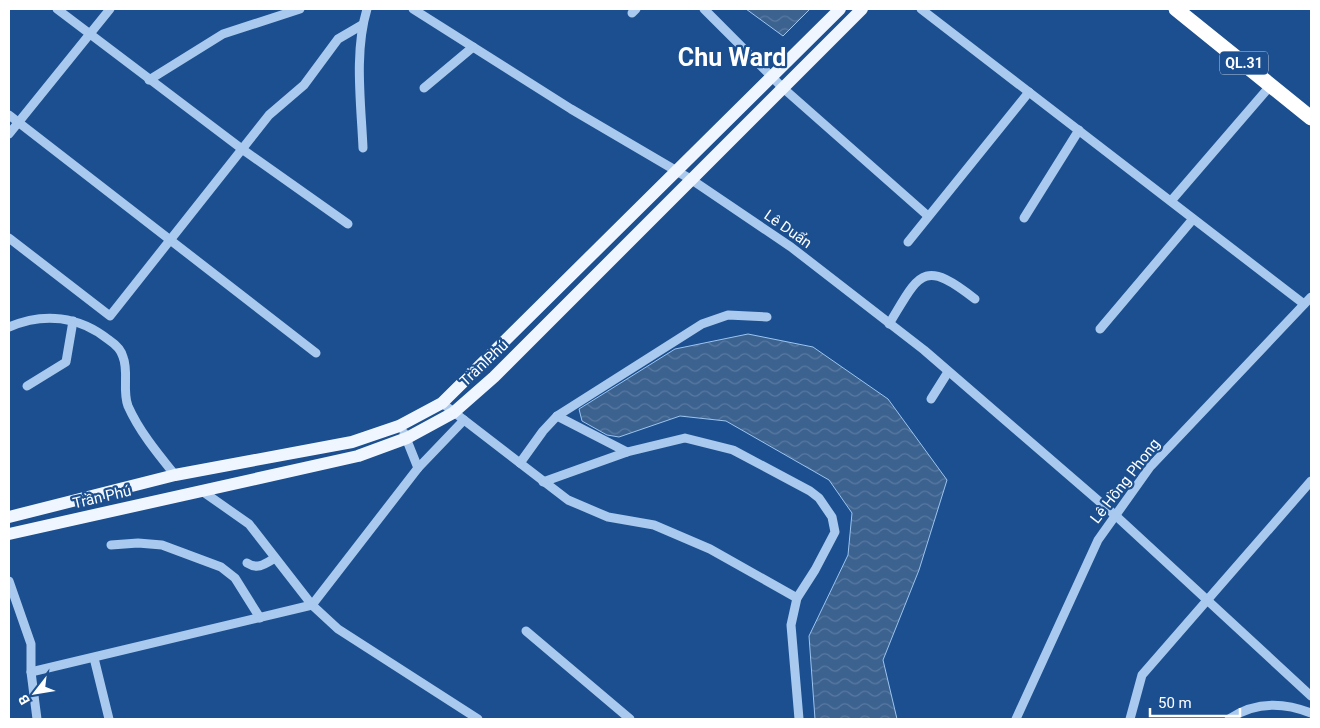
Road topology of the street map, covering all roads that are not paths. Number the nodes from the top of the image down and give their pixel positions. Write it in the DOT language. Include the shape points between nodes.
graph roads {
  1 [pos="58,9"];
  2 [pos="110,9"];
  3 [pos="300,9"];
  4 [pos="367,9"];
  5 [pos="413,9"];
  6 [pos="704,9"];
  7 [pos="840,9"];
  8 [pos="862,9"];
  9 [pos="921,9"];
  10 [pos="1176,9"];
  11 [pos="362,25"];
  12 [pos="90,34"];
  13 [pos="473,47"];
  14 [pos="772,77"];
  15 [pos="149,80"];
  16 [pos="1272,85"];
  17 [pos="424,88"];
  18 [pos="783,88"];
  19 [pos="1030,92"];
  20 [pos="9,115"];
  21 [pos="1311,118"];
  22 [pos="18,122"];
  23 [pos="1080,130"];
  24 [pos="9,134"];
  25 [pos="363,148"];
  26 [pos="242,149"];
  27 [pos="677,171"];
  28 [pos="692,180"];
  29 [pos="1171,201"];
  30 [pos="928,216"];
  31 [pos="1024,218"];
  32 [pos="1194,219"];
  33 [pos="348,224"];
  34 [pos="9,238"];
  35 [pos="170,240"];
  36 [pos="908,242"];
  37 [pos="1311,297"];
  38 [pos="975,299"];
  39 [pos="1304,304"];
  40 [pos="767,317"];
  41 [pos="73,321"];
  42 [pos="889,324"];
  43 [pos="9,327"];
  44 [pos="1100,329"];
  45 [pos="316,353"];
  46 [pos="948,372"];
  47 [pos="27,386"];
  48 [pos="931,399"];
  49 [pos="442,403"];
  50 [pos="453,413"];
  51 [pos="557,416"];
  52 [pos="464,420"];
  53 [pos="399,426"];
  54 [pos="407,438"];
  55 [pos="627,452"];
  56 [pos="520,463"];
  57 [pos="418,468"];
  58 [pos="175,475"];
  59 [pos="1311,481"];
  60 [pos="542,482"];
  61 [pos="202,491"];
  62 [pos="1115,515"];
  63 [pos="9,517"];
  64 [pos="9,534"];
  65 [pos="111,545"];
  66 [pos="275,558"];
  67 [pos="247,563"];
  68 [pos="9,581"];
  69 [pos="797,598"];
  70 [pos="1206,600"];
  71 [pos="312,605"];
  72 [pos="260,618"];
  73 [pos="526,631"];
  74 [pos="94,658"];
  75 [pos="31,672"];
  76 [pos="1311,696"];
  77 [pos="1311,713"];
  78 [pos="37,719"];
  79 [pos="108,719"];
  80 [pos="478,719"];
  81 [pos="630,719"];
  82 [pos="800,719"];
  83 [pos="1016,719"];
  84 [pos="1130,719"];
  85 [pos="1229,719"];
  1 -- 12 [label="street"];
  2 -- 12 [label="street"];
  3 -- 15 [label="street" via="223,34"];
  4 -- 11 [label="street"];
  5 -- 13 [label="street, Lê Duẩn"];
  6 -- 14 [label="street"];
  7 -- 14 [label="main road, Trần Phú"];
  8 -- 18 [label="main road, Trần Phú"];
  9 -- 19 [label="street"];
  10 -- 16 [label="highway, QL.31"];
  11 -- 25 [label="street"];
  11 -- 26 [label="street" via="338,39 304,85 268,115"];
  12 -- 15 [label="street"];
  12 -- 22 [label="street"];
  13 -- 17 [label="street"];
  13 -- 27 [label="street, Lê Duẩn"];
  14 -- 18 [label="street"];
  14 -- 27 [label="main road, Trần Phú"];
  15 -- 26 [label="street"];
  16 -- 21 [label="highway, QL.31"];
  16 -- 29 [label="street"];
  18 -- 28 [label="main road, Trần Phú"];
  18 -- 30 [label="street"];
  19 -- 23 [label="street"];
  19 -- 30 [label="street"];
  20 -- 22 [label="street"];
  22 -- 24 [label="street"];
  22 -- 35 [label="street"];
  23 -- 29 [label="street"];
  23 -- 31 [label="street"];
  26 -- 33 [label="street"];
  26 -- 35 [label="street"];
  27 -- 28 [label="street, Lê Duẩn"];
  27 -- 49 [label="main road, Trần Phú"];
  28 -- 42 [label="street, Lê Duẩn" via="791,247"];
  28 -- 50 [label="main road, Trần Phú" via="494,377"];
  29 -- 32 [label="street"];
  30 -- 36 [label="street"];
  32 -- 39 [label="street"];
  32 -- 44 [label="street"];
  34 -- 35 [label="street" via="110,316"];
  35 -- 45 [label="street"];
  37 -- 39 [label="street, Lê Hồng Phong"];
  38 -- 42 [label="street" via="947,278 922,276"];
  39 -- 62 [label="street, Lê Hồng Phong" via="1150,467"];
  40 -- 51 [label="street" via="738,314 711,320"];
  41 -- 43 [label="street" via="38,318"];
  41 -- 47 [label="street" via="66,362"];
  41 -- 58 [label="street" via="86,324 121,351 128,406 150,443"];
  42 -- 46 [label="street, Lê Duẩn"];
  46 -- 48 [label="street"];
  46 -- 62 [label="street, Lê Duẩn"];
  49 -- 50 [label="street"];
  49 -- 53 [label="main road, Trần Phú"];
  50 -- 52 [label="street"];
  50 -- 54 [label="main road, Trần Phú"];
  51 -- 55 [label="street"];
  51 -- 56 [label="street"];
  52 -- 56 [label="street"];
  52 -- 57 [label="street"];
  53 -- 54 [label="street"];
  53 -- 58 [label="main road, Trần Phú" via="352,442"];
  54 -- 57 [label="street"];
  54 -- 61 [label="main road, Trần Phú" via="358,456"];
  55 -- 60 [label="street"];
  55 -- 69 [label="street" via="685,438 713,444 752,459 819,498 832,517 835,532"];
  56 -- 60 [label="street"];
  57 -- 71 [label="street"];
  58 -- 63 [label="main road, Trần Phú"];
  59 -- 70 [label="street"];
  60 -- 69 [label="street" via="568,500 592,511 654,526 710,549"];
  61 -- 64 [label="main road, Trần Phú"];
  61 -- 66 [label="street" via="249,524"];
  62 -- 70 [label="street, Lê Duẩn"];
  62 -- 83 [label="street, Lê Hồng Phong" via="1098,540"];
  65 -- 72 [label="street" via="162,545 220,567 236,578"];
  66 -- 67 [label="street" via="257,567"];
  66 -- 71 [label="street"];
  68 -- 75 [label="street" via="31,644"];
  69 -- 82 [label="street" via="791,625"];
  70 -- 76 [label="street, Lê Duẩn"];
  70 -- 84 [label="street" via="1142,676"];
  71 -- 72 [label="street"];
  71 -- 80 [label="street" via="338,629"];
  72 -- 74 [label="street"];
  73 -- 81 [label="street"];
  74 -- 75 [label="street"];
  74 -- 79 [label="street"];
  75 -- 78 [label="street"];
  77 -- 85 [label="street" via="1268,704"];
}
